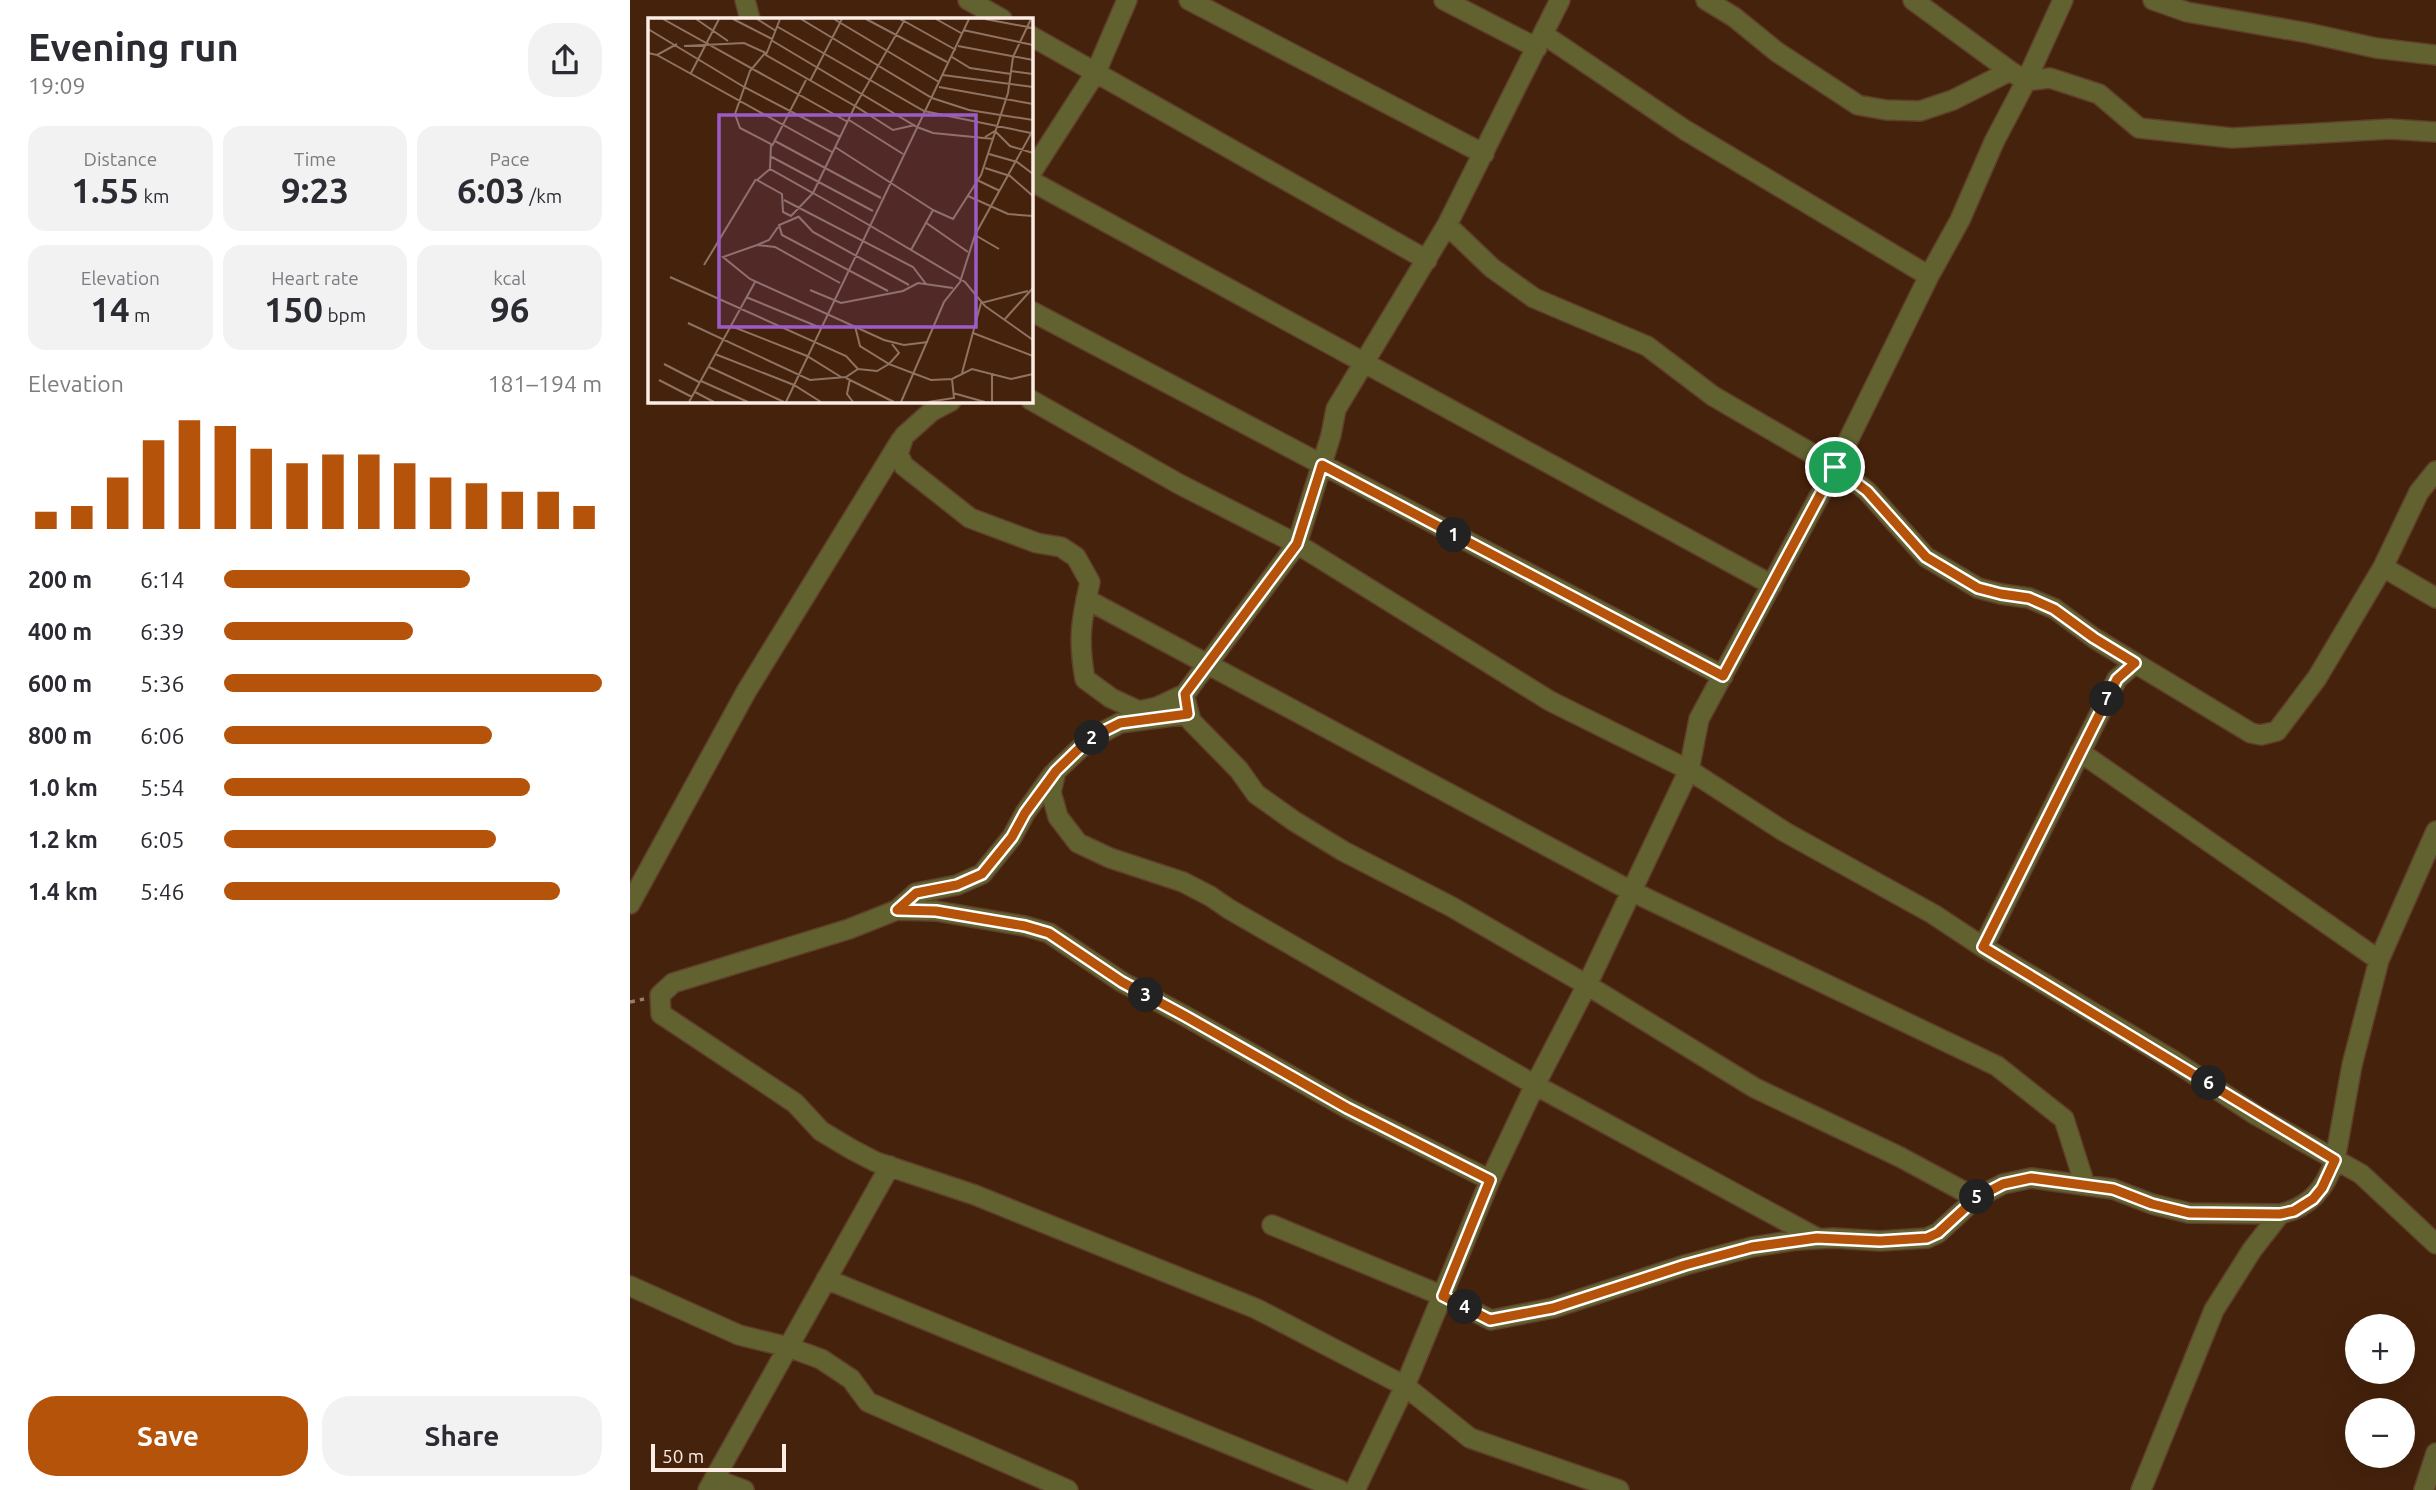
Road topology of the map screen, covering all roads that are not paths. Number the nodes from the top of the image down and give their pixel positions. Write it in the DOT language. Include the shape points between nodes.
graph roads {
  1 [pos="745,0"];
  2 [pos="968,0"];
  3 [pos="1128,0"];
  4 [pos="1189,0"];
  5 [pos="1444,0"];
  6 [pos="1560,0"];
  7 [pos="1706,0"];
  8 [pos="1913,0"];
  9 [pos="2063,0"];
  10 [pos="2153,0"];
  11 [pos="750,18"];
  12 [pos="1000,18"];
  13 [pos="1032,37"];
  14 [pos="1540,41"];
  15 [pos="2436,55"];
  16 [pos="1096,72"];
  17 [pos="2018,76"];
  18 [pos="2436,132"];
  19 [pos="1484,154"];
  20 [pos="1032,171"];
  21 [pos="1032,182"];
  22 [pos="1447,225"];
  23 [pos="1427,260"];
  24 [pos="1930,276"];
  25 [pos="1032,312"];
  26 [pos="1364,362"];
  27 [pos="1032,401"];
  28 [pos="949,402"];
  29 [pos="904,436"];
  30 [pos="1322,465"];
  31 [pos="1835,467"];
  32 [pos="2436,471"];
  33 [pos="1297,544"];
  34 [pos="2383,567"];
  35 [pos="1772,585"];
  36 [pos="2436,598"];
  37 [pos="1086,599"];
  38 [pos="2135,663"];
  39 [pos="1207,664"];
  40 [pos="1723,676"];
  41 [pos="1185,694"];
  42 [pos="1188,714"];
  43 [pos="2080,752"];
  44 [pos="1689,770"];
  45 [pos="1056,771"];
  46 [pos="2434,842"];
  47 [pos="1631,891"];
  48 [pos="630,904"];
  49 [pos="897,910"];
  50 [pos="1983,947"];
  51 [pos="2379,960"];
  52 [pos="1587,985"];
  53 [pos="1535,1085"];
  54 [pos="2335,1160"];
  55 [pos="890,1166"];
  56 [pos="1490,1180"];
  57 [pos="2085,1185"];
  58 [pos="1976,1198"];
  59 [pos="2280,1214"];
  60 [pos="1272,1225"];
  61 [pos="1817,1238"];
  62 [pos="2436,1244"];
  63 [pos="826,1279"];
  64 [pos="630,1286"];
  65 [pos="1443,1296"];
  66 [pos="788,1347"];
  67 [pos="1405,1386"];
  68 [pos="2436,1452"];
  69 [pos="711,1485"];
  70 [pos="1585,1485"];
  71 [pos="744,1490"];
  72 [pos="1068,1490"];
  73 [pos="1340,1490"];
  74 [pos="1355,1490"];
  75 [pos="1619,1490"];
  76 [pos="2141,1490"];
  77 [pos="2424,1490"];
  1 -- 11 [label="street"];
  2 -- 12 [label="street"];
  3 -- 16 [label="street"];
  4 -- 19 [label="street"];
  5 -- 14 [label="street"];
  6 -- 14 [label="street"];
  7 -- 17 [label="street" via="1858,105 1920,111"];
  8 -- 17 [label="street"];
  9 -- 17 [label="street"];
  10 -- 15 [label="street" via="2187,12"];
  13 -- 16 [label="street"];
  14 -- 19 [label="street"];
  14 -- 24 [label="street"];
  16 -- 20 [label="street"];
  16 -- 23 [label="street"];
  17 -- 18 [label="street" via="2050,78 2099,94 2138,128 2232,138 2376,129"];
  17 -- 24 [label="street" via="1960,220"];
  19 -- 22 [label="street"];
  21 -- 26 [label="street"];
  22 -- 23 [label="street"];
  22 -- 31 [label="street" via="1492,268 1535,298 1647,346 1713,396"];
  23 -- 26 [label="street"];
  24 -- 31 [label="street"];
  25 -- 30 [label="street"];
  26 -- 30 [label="street" via="1336,409"];
  26 -- 35 [label="street"];
  27 -- 33 [label="street"];
  28 -- 29 [label="street"];
  29 -- 37 [label="street" via="898,454 904,466 970,518 1061,547 1076,557 1090,582"];
  29 -- 48 [label="street" via="746,692"];
  30 -- 33 [label="street"];
  30 -- 40 [label="street"];
  31 -- 35 [label="street"];
  31 -- 38 [label="street" via="1867,491 1926,557 1978,588 2029,598 2054,609"];
  32 -- 34 [label="street" via="2419,492"];
  33 -- 39 [label="street"];
  33 -- 44 [label="street" via="1550,701"];
  34 -- 36 [label="street"];
  34 -- 38 [label="street" via="2317,678 2277,731 2251,733"];
  35 -- 40 [label="street"];
  37 -- 39 [label="street"];
  37 -- 41 [label="street" via="1080,649 1085,679 1139,711"];
  38 -- 43 [label="street" via="2117,679"];
  39 -- 41 [label="street"];
  39 -- 47 [label="street"];
  40 -- 44 [label="street" via="1699,719"];
  41 -- 42 [label="street"];
  42 -- 45 [label="street" via="1120,723 1090,738"];
  42 -- 52 [label="street" via="1256,794 1294,821"];
  43 -- 50 [label="street"];
  43 -- 51 [label="street"];
  44 -- 47 [label="street"];
  44 -- 50 [label="street" via="1785,832"];
  45 -- 49 [label="street" via="982,874 957,885 916,893"];
  45 -- 53 [label="street" via="1051,792 1058,817 1078,843 1210,896"];
  46 -- 51 [label="street"];
  47 -- 52 [label="street"];
  47 -- 57 [label="street" via="1997,1066 2064,1119"];
  49 -- 55 [label="street" via="673,983 660,995 661,1014 795,1103 821,1130"];
  49 -- 56 [label="street" via="936,911 1049,933 1122,982 1347,1108"];
  50 -- 54 [label="street"];
  51 -- 54 [label="street" via="2351,1065"];
  52 -- 53 [label="street"];
  52 -- 58 [label="street" via="1755,1088"];
  53 -- 56 [label="street"];
  53 -- 61 [label="street"];
  54 -- 59 [label="street" via="2313,1199"];
  54 -- 62 [label="street" via="2361,1174"];
  55 -- 63 [label="street"];
  55 -- 67 [label="street" via="975,1195 1257,1309"];
  56 -- 65 [label="street"];
  57 -- 58 [label="street" via="2031,1178 2003,1184"];
  57 -- 59 [label="street" via="2189,1213"];
  58 -- 61 [label="street" via="1927,1238"];
  59 -- 76 [label="street" via="2214,1310"];
  60 -- 65 [label="street"];
  61 -- 65 [label="street" via="1752,1247 1553,1308 1490,1320"];
  63 -- 66 [label="street"];
  63 -- 73 [label="street"];
  64 -- 66 [label="street" via="739,1335"];
  65 -- 67 [label="street"];
  66 -- 69 [label="street"];
  66 -- 72 [label="street" via="821,1359 851,1378 868,1402"];
  67 -- 70 [label="street" via="1470,1438"];
  67 -- 74 [label="street"];
  68 -- 77 [label="street"];
  69 -- 71 [label="street"];
  70 -- 75 [label="street"];
}
